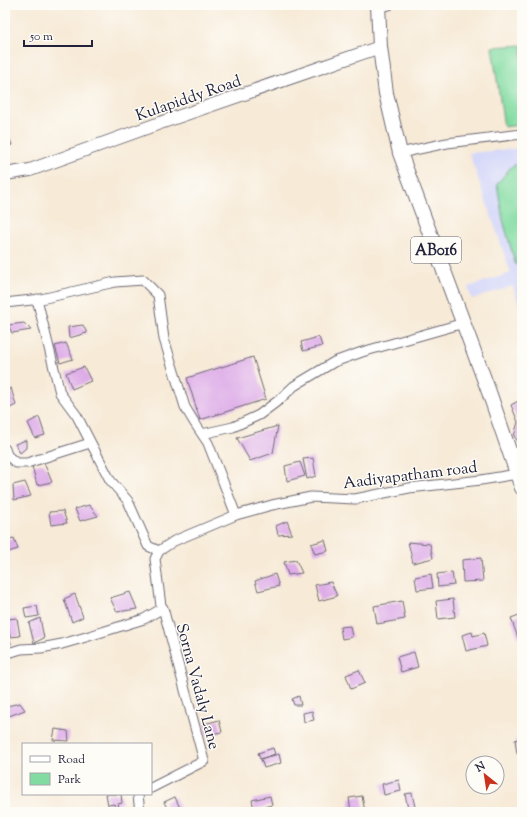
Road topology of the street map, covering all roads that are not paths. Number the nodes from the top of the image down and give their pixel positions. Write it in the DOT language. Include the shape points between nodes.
graph roads {
  1 [pos="381,6"];
  2 [pos="380,47"];
  3 [pos="522,134"];
  4 [pos="400,154"];
  5 [pos="5,174"];
  6 [pos="37,299"];
  7 [pos="5,303"];
  8 [pos="464,323"];
  9 [pos="202,434"];
  10 [pos="90,443"];
  11 [pos="5,449"];
  12 [pos="517,474"];
  13 [pos="522,488"];
  14 [pos="236,515"];
  15 [pos="159,551"];
  16 [pos="163,608"];
  17 [pos="5,654"];
  18 [pos="152,787"];
  19 [pos="138,795"];
  20 [pos="140,812"];
  1 -- 2 [label="main road, AB016"];
  2 -- 4 [label="main road, AB016" via="386,93"];
  2 -- 5 [label="main road, Kulapiddy Road" via="30,170"];
  3 -- 4 [label="street" via="447,143"];
  4 -- 8 [label="main road, AB016"];
  6 -- 7 [label="street"];
  6 -- 9 [label="street" via="115,282 143,280 158,295 164,339 185,407"];
  6 -- 10 [label="street" via="60,392 77,416"];
  8 -- 9 [label="street" via="334,362 294,386 259,415 233,427"];
  8 -- 12 [label="main road, AB016"];
  9 -- 14 [label="street" via="208,443"];
  10 -- 11 [label="street" via="27,463 16,463"];
  10 -- 15 [label="street" via="110,480 128,501 148,546"];
  12 -- 13 [label="main road, AB016"];
  12 -- 14 [label="street, Aadiyapatham road" via="409,488 356,499 311,497"];
  14 -- 15 [label="street, Aadiyapatham road" via="174,541"];
  15 -- 16 [label="street" via="155,559"];
  16 -- 17 [label="street" via="144,619 74,640"];
  16 -- 18 [label="street, Sorna Vadaly Lane" via="204,761"];
  19 -- 20 [label="street"];
}
